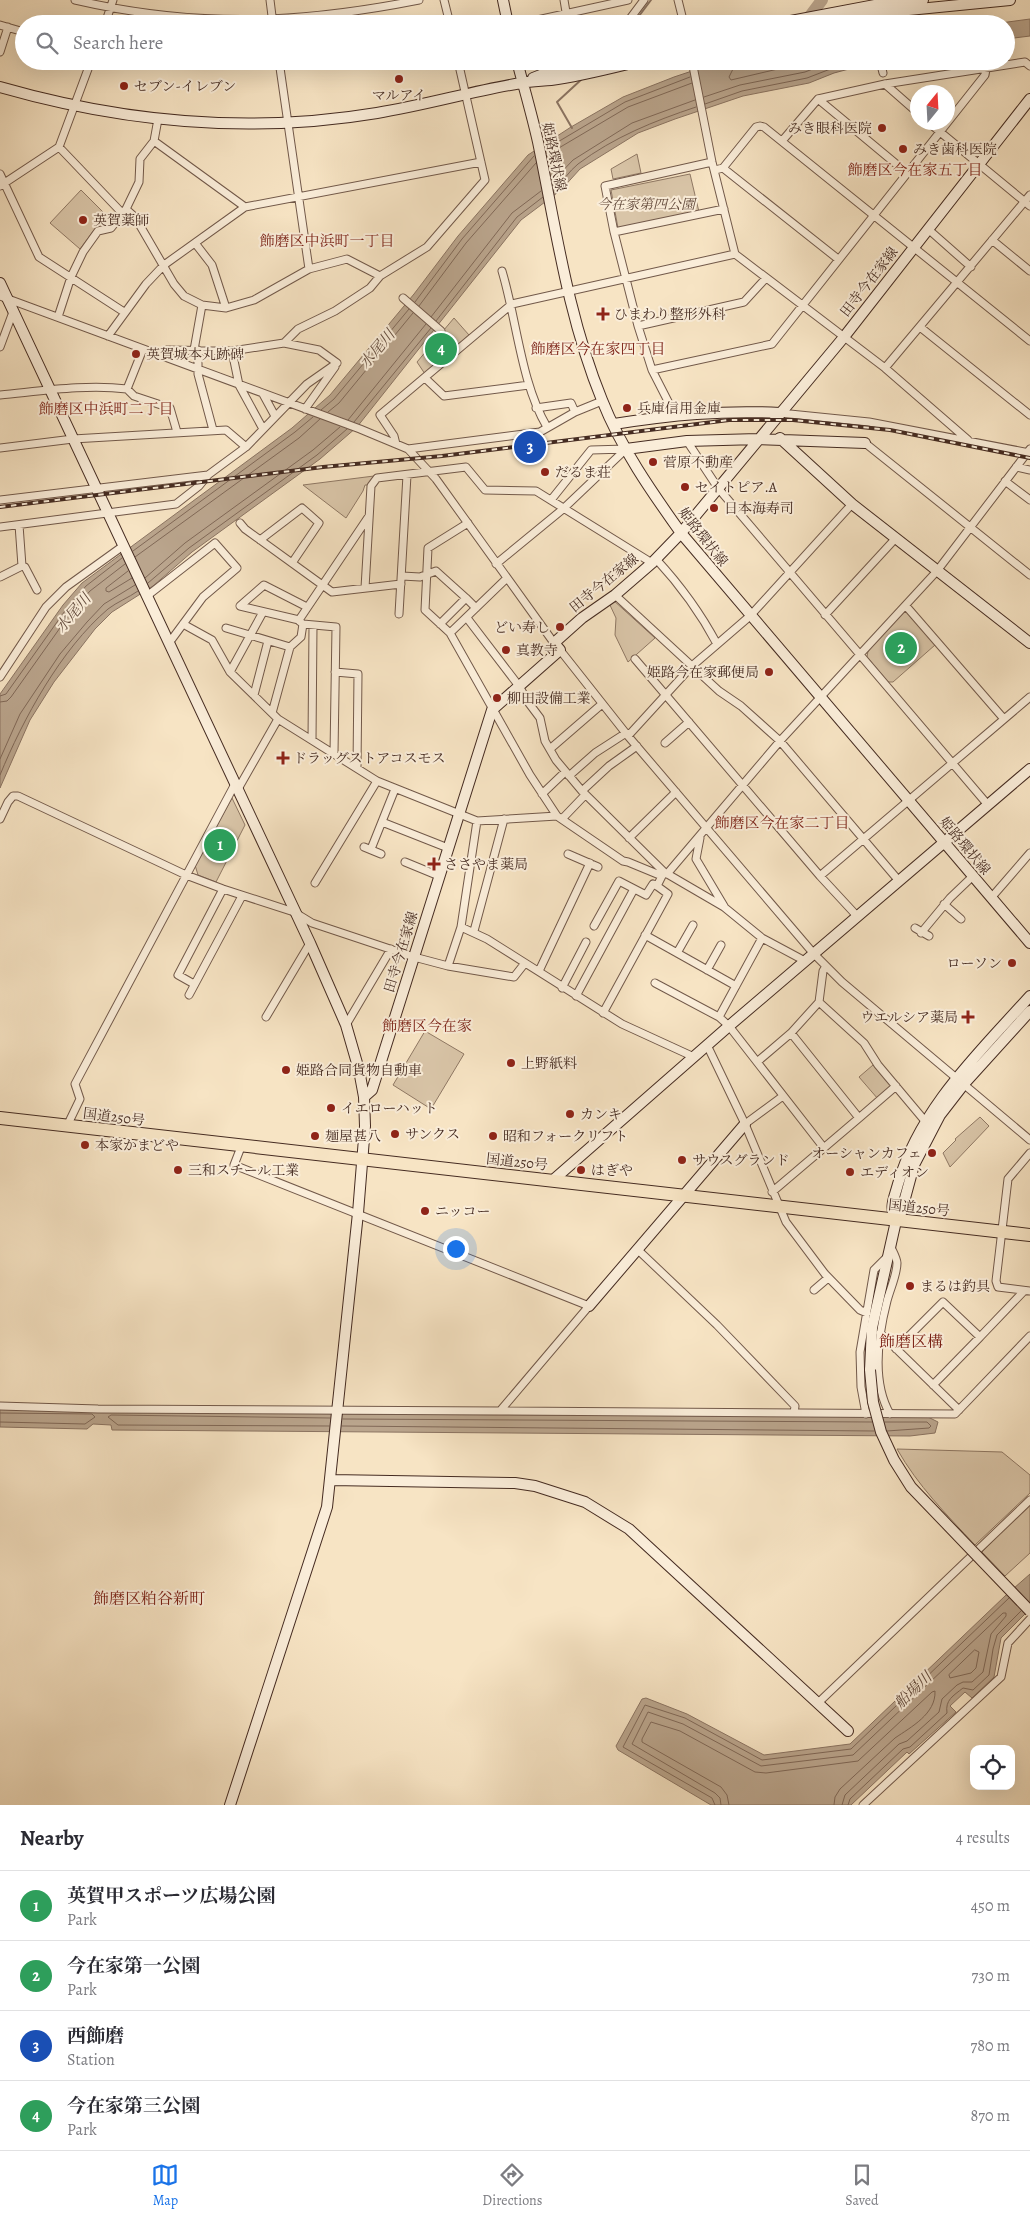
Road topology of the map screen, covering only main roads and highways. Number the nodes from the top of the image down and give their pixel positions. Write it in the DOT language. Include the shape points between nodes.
graph roads {
  1 [pos="0,1118"];
  2 [pos="1030,1235"];
  1 -- 2 [label="highway, 国道250号"];
}
